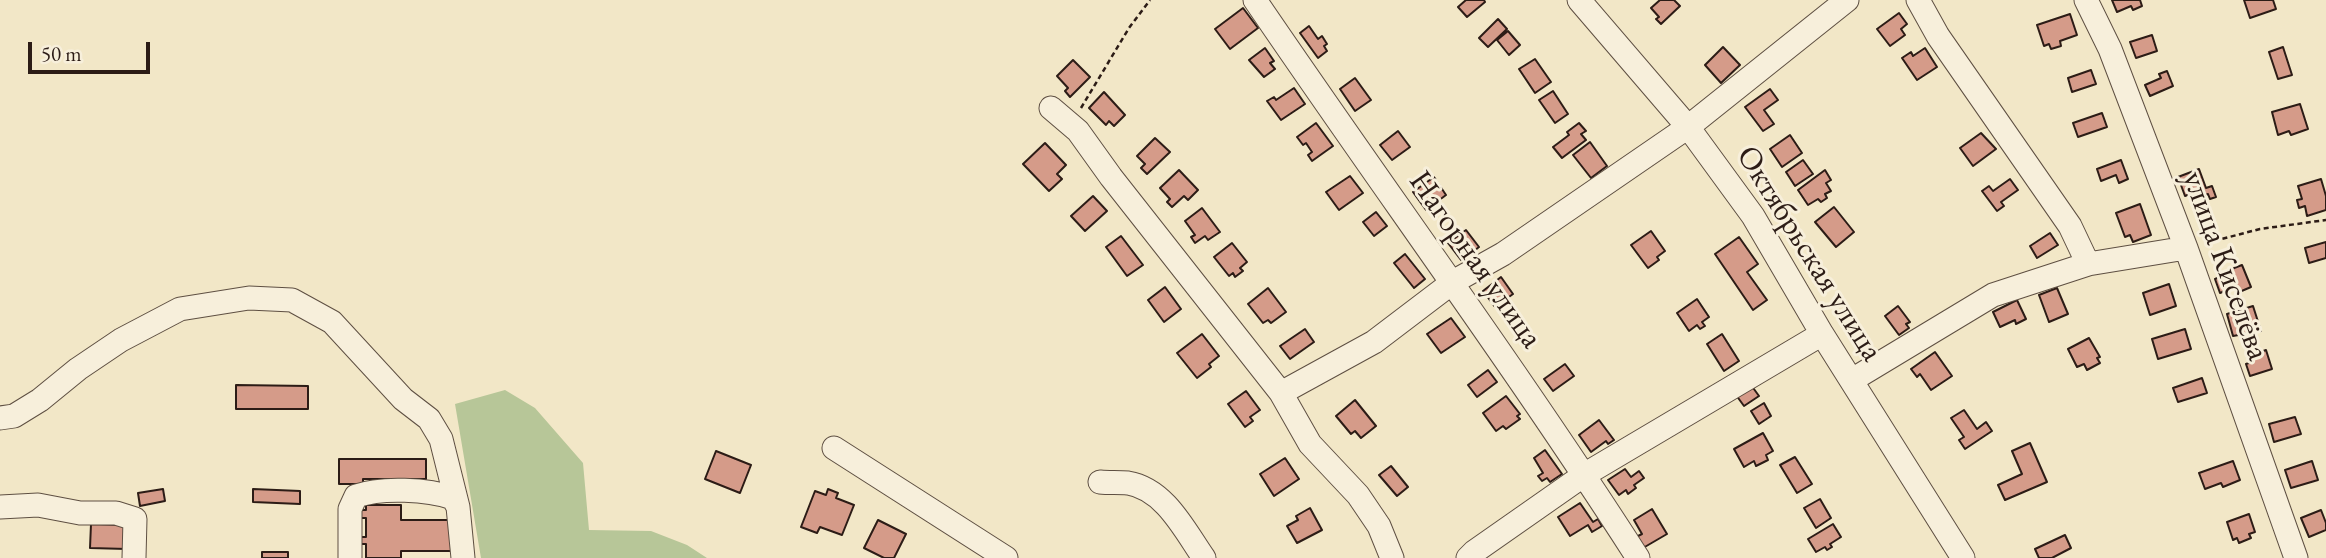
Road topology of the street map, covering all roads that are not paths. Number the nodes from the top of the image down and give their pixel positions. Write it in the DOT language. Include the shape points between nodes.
graph roads {
  1 [pos="1255,0"];
  2 [pos="1579,0"];
  3 [pos="1847,0"];
  4 [pos="1918,0"];
  5 [pos="2086,0"];
  6 [pos="1060,114"];
  7 [pos="1688,127"];
  8 [pos="2186,248"];
  9 [pos="2088,264"];
  10 [pos="1452,282"];
  11 [pos="1822,334"];
  12 [pos="1852,380"];
  13 [pos="1281,393"];
  14 [pos="0,418"];
  15 [pos="834,448"];
  16 [pos="1584,475"];
  17 [pos="1100,482"];
  18 [pos="0,507"];
  19 [pos="457,507"];
  20 [pos="134,558"];
  21 [pos="350,558"];
  22 [pos="463,558"];
  23 [pos="1006,558"];
  24 [pos="1204,558"];
  25 [pos="1392,558"];
  26 [pos="1468,558"];
  27 [pos="1638,558"];
  28 [pos="1963,558"];
  29 [pos="2296,558"];
  1 -- 10 [label="street, Нагорная улица"];
  2 -- 7 [label="street, Октябрьская улица"];
  3 -- 7 [label="street"];
  4 -- 9 [label="street" via="2070,226"];
  5 -- 8 [label="street, улица Киселёва" via="2110,49"];
  6 -- 13 [label="street"];
  7 -- 10 [label="street" via="1503,254"];
  7 -- 11 [label="street, Октябрьская улица" via="1753,216"];
  8 -- 9 [label="street"];
  8 -- 29 [label="street, улица Киселёва"];
  9 -- 12 [label="street" via="1993,295"];
  10 -- 13 [label="street" via="1374,342"];
  10 -- 16 [label="street, Нагорная улица"];
  11 -- 12 [label="street, Октябрьская улица"];
  11 -- 16 [label="street"];
  12 -- 28 [label="street, Октябрьская улица"];
  13 -- 25 [label="street" via="1310,444 1358,495 1379,526"];
  14 -- 19 [label="street" via="14,416 121,340 180,309 249,298 292,300 332,322 403,399 429,419 441,439"];
  15 -- 23 [label="street"];
  16 -- 26 [label="street"];
  16 -- 27 [label="street, Нагорная улица"];
  17 -- 24 [label="street" via="1149,491 1170,509"];
  18 -- 20 [label="street" via="37,505 135,519"];
  19 -- 21 [label="street" via="453,498 436,492 368,491 356,496 350,509"];
  19 -- 22 [label="street"];
}
